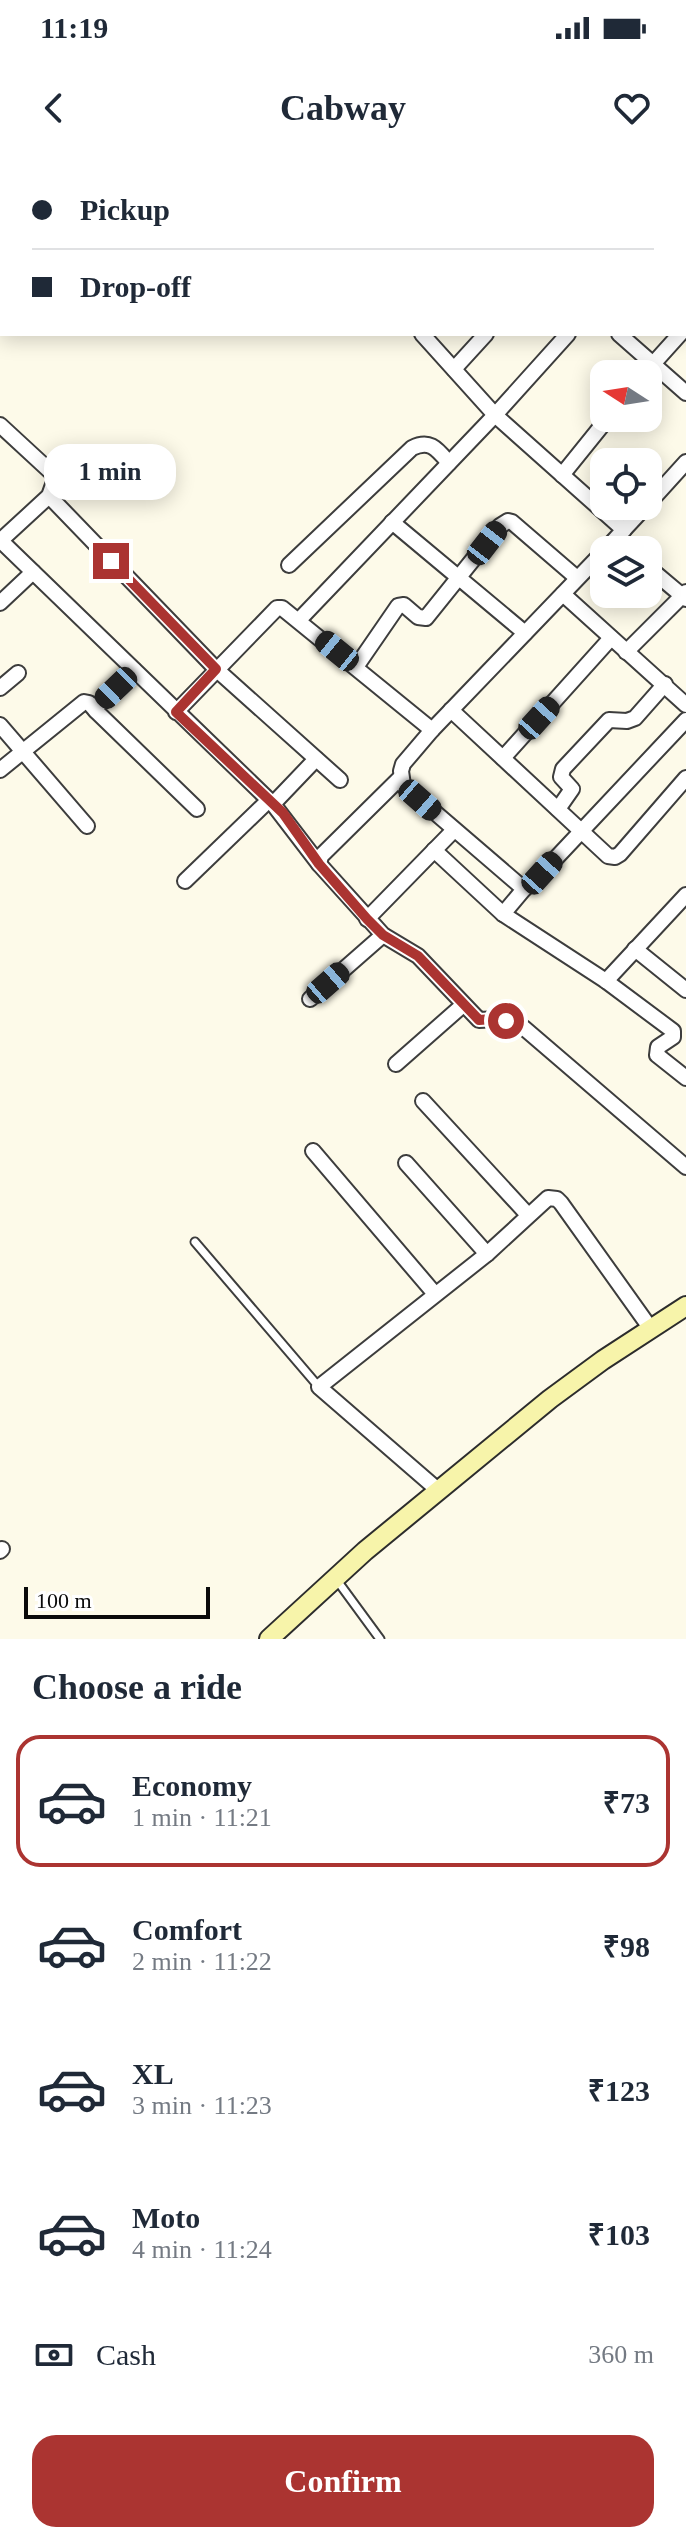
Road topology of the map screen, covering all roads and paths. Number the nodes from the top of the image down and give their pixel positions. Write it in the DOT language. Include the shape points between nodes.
graph roads {
  1 [pos="424,336"];
  2 [pos="484,336"];
  3 [pos="566,336"];
  4 [pos="621,336"];
  5 [pos="678,336"];
  6 [pos="641,360"];
  7 [pos="656,360"];
  8 [pos="454,369"];
  9 [pos="662,378"];
  10 [pos="686,393"];
  11 [pos="495,415"];
  12 [pos="0,425"];
  13 [pos="597,432"];
  14 [pos="686,462"];
  15 [pos="449,463"];
  16 [pos="562,475"];
  17 [pos="662,488"];
  18 [pos="49,496"];
  19 [pos="633,520"];
  20 [pos="392,522"];
  21 [pos="607,536"];
  22 [pos="618,536"];
  23 [pos="0,540"];
  24 [pos="289,565"];
  25 [pos="590,565"];
  26 [pos="33,572"];
  27 [pos="460,578"];
  28 [pos="577,578"];
  29 [pos="662,578"];
  30 [pos="563,594"];
  31 [pos="685,596"];
  32 [pos="0,603"];
  33 [pos="299,620"];
  34 [pos="525,633"];
  35 [pos="611,638"];
  36 [pos="626,652"];
  37 [pos="356,667"];
  38 [pos="216,669"];
  39 [pos="134,670"];
  40 [pos="18,673"];
  41 [pos="665,684"];
  42 [pos="0,688"];
  43 [pos="686,705"];
  44 [pos="451,710"];
  45 [pos="96,711"];
  46 [pos="176,712"];
  47 [pos="686,720"];
  48 [pos="0,726"];
  49 [pos="432,730"];
  50 [pos="24,751"];
  51 [pos="503,758"];
  52 [pos="316,759"];
  53 [pos="0,770"];
  54 [pos="401,777"];
  55 [pos="686,778"];
  56 [pos="340,780"];
  57 [pos="271,802"];
  58 [pos="197,809"];
  59 [pos="558,809"];
  60 [pos="87,826"];
  61 [pos="454,830"];
  62 [pos="581,830"];
  63 [pos="434,850"];
  64 [pos="319,864"];
  65 [pos="185,881"];
  66 [pos="524,889"];
  67 [pos="686,895"];
  68 [pos="503,914"];
  69 [pos="367,919"];
  70 [pos="383,935"];
  71 [pos="635,949"];
  72 [pos="606,981"];
  73 [pos="686,990"];
  74 [pos="310,999"];
  75 [pos="463,1005"];
  76 [pos="396,1064"];
  77 [pos="686,1078"];
  78 [pos="423,1101"];
  79 [pos="313,1151"];
  80 [pos="406,1163"];
  81 [pos="685,1165"];
  82 [pos="528,1215"];
  83 [pos="195,1242"];
  84 [pos="487,1254"];
  85 [pos="435,1294"];
  86 [pos="686,1306"];
  87 [pos="651,1329"];
  88 [pos="319,1387"];
  89 [pos="439,1491"];
  90 [pos="335,1577"];
  91 [pos="269,1639"];
  92 [pos="380,1639"];
  1 -- 8 [label="street"];
  2 -- 8 [label="street"];
  3 -- 11 [label="street"];
  4 -- 6 [label="street"];
  5 -- 7 [label="street"];
  8 -- 11 [label="street"];
  9 -- 10 [label="street"];
  11 -- 15 [label="street"];
  11 -- 16 [label="street"];
  12 -- 18 [label="street" via="52,473"];
  13 -- 16 [label="street"];
  14 -- 17 [label="street"];
  15 -- 20 [label="street"];
  15 -- 24 [label="street" via="435,446 412,448"];
  16 -- 21 [label="street"];
  18 -- 23 [label="street"];
  18 -- 38 [label="street"];
  19 -- 22 [label="street"];
  20 -- 27 [label="street"];
  20 -- 33 [label="street"];
  23 -- 26 [label="street"];
  25 -- 28 [label="street"];
  26 -- 32 [label="street"];
  26 -- 39 [label="street"];
  27 -- 28 [label="street" via="508,521"];
  27 -- 34 [label="street"];
  27 -- 37 [label="street" via="426,618 398,606"];
  28 -- 30 [label="street"];
  29 -- 31 [label="street"];
  30 -- 34 [label="street"];
  30 -- 35 [label="street"];
  31 -- 36 [label="street"];
  33 -- 37 [label="street"];
  33 -- 38 [label="street" via="277,608"];
  34 -- 44 [label="street"];
  35 -- 36 [label="street"];
  35 -- 51 [label="street"];
  36 -- 41 [label="street"];
  37 -- 49 [label="street"];
  38 -- 46 [label="street"];
  38 -- 52 [label="street"];
  39 -- 45 [label="street"];
  39 -- 46 [label="street"];
  40 -- 42 [label="street"];
  41 -- 43 [label="street"];
  41 -- 59 [label="street" via="635,718 609,720 563,769 561,777 572,789"];
  44 -- 49 [label="street"];
  44 -- 51 [label="street"];
  45 -- 50 [label="street" via="84,702"];
  45 -- 58 [label="street"];
  46 -- 57 [label="street"];
  47 -- 62 [label="street"];
  48 -- 50 [label="street"];
  49 -- 54 [label="street" via="403,764"];
  50 -- 53 [label="street"];
  50 -- 60 [label="street"];
  51 -- 59 [label="street"];
  52 -- 56 [label="street"];
  52 -- 57 [label="street"];
  54 -- 61 [label="street" via="403,785"];
  54 -- 64 [label="street" via="321,856"];
  55 -- 62 [label="street" via="615,857"];
  57 -- 64 [label="street"];
  57 -- 65 [label="street"];
  59 -- 62 [label="street"];
  61 -- 63 [label="street"];
  61 -- 66 [label="street"];
  62 -- 66 [label="street"];
  63 -- 68 [label="street"];
  63 -- 69 [label="street"];
  64 -- 69 [label="street"];
  66 -- 68 [label="street"];
  67 -- 71 [label="street"];
  68 -- 72 [label="street"];
  69 -- 70 [label="street"];
  70 -- 74 [label="street"];
  70 -- 75 [label="street" via="418,956"];
  71 -- 72 [label="street"];
  71 -- 73 [label="street"];
  72 -- 77 [label="street" via="673,1031 657,1055"];
  75 -- 76 [label="street"];
  75 -- 81 [label="street" via="479,1020 499,1019 524,1028"];
  78 -- 82 [label="street"];
  79 -- 85 [label="street"];
  80 -- 84 [label="street"];
  82 -- 84 [label="street"];
  82 -- 87 [label="street" via="548,1198 557,1199"];
  83 -- 88 [label="lane"];
  84 -- 85 [label="street"];
  85 -- 88 [label="street"];
  86 -- 87 [label="main road"];
  87 -- 89 [label="main road" via="550,1399"];
  88 -- 89 [label="street"];
  89 -- 90 [label="main road"];
  90 -- 91 [label="main road"];
  90 -- 92 [label="lane"];
}
